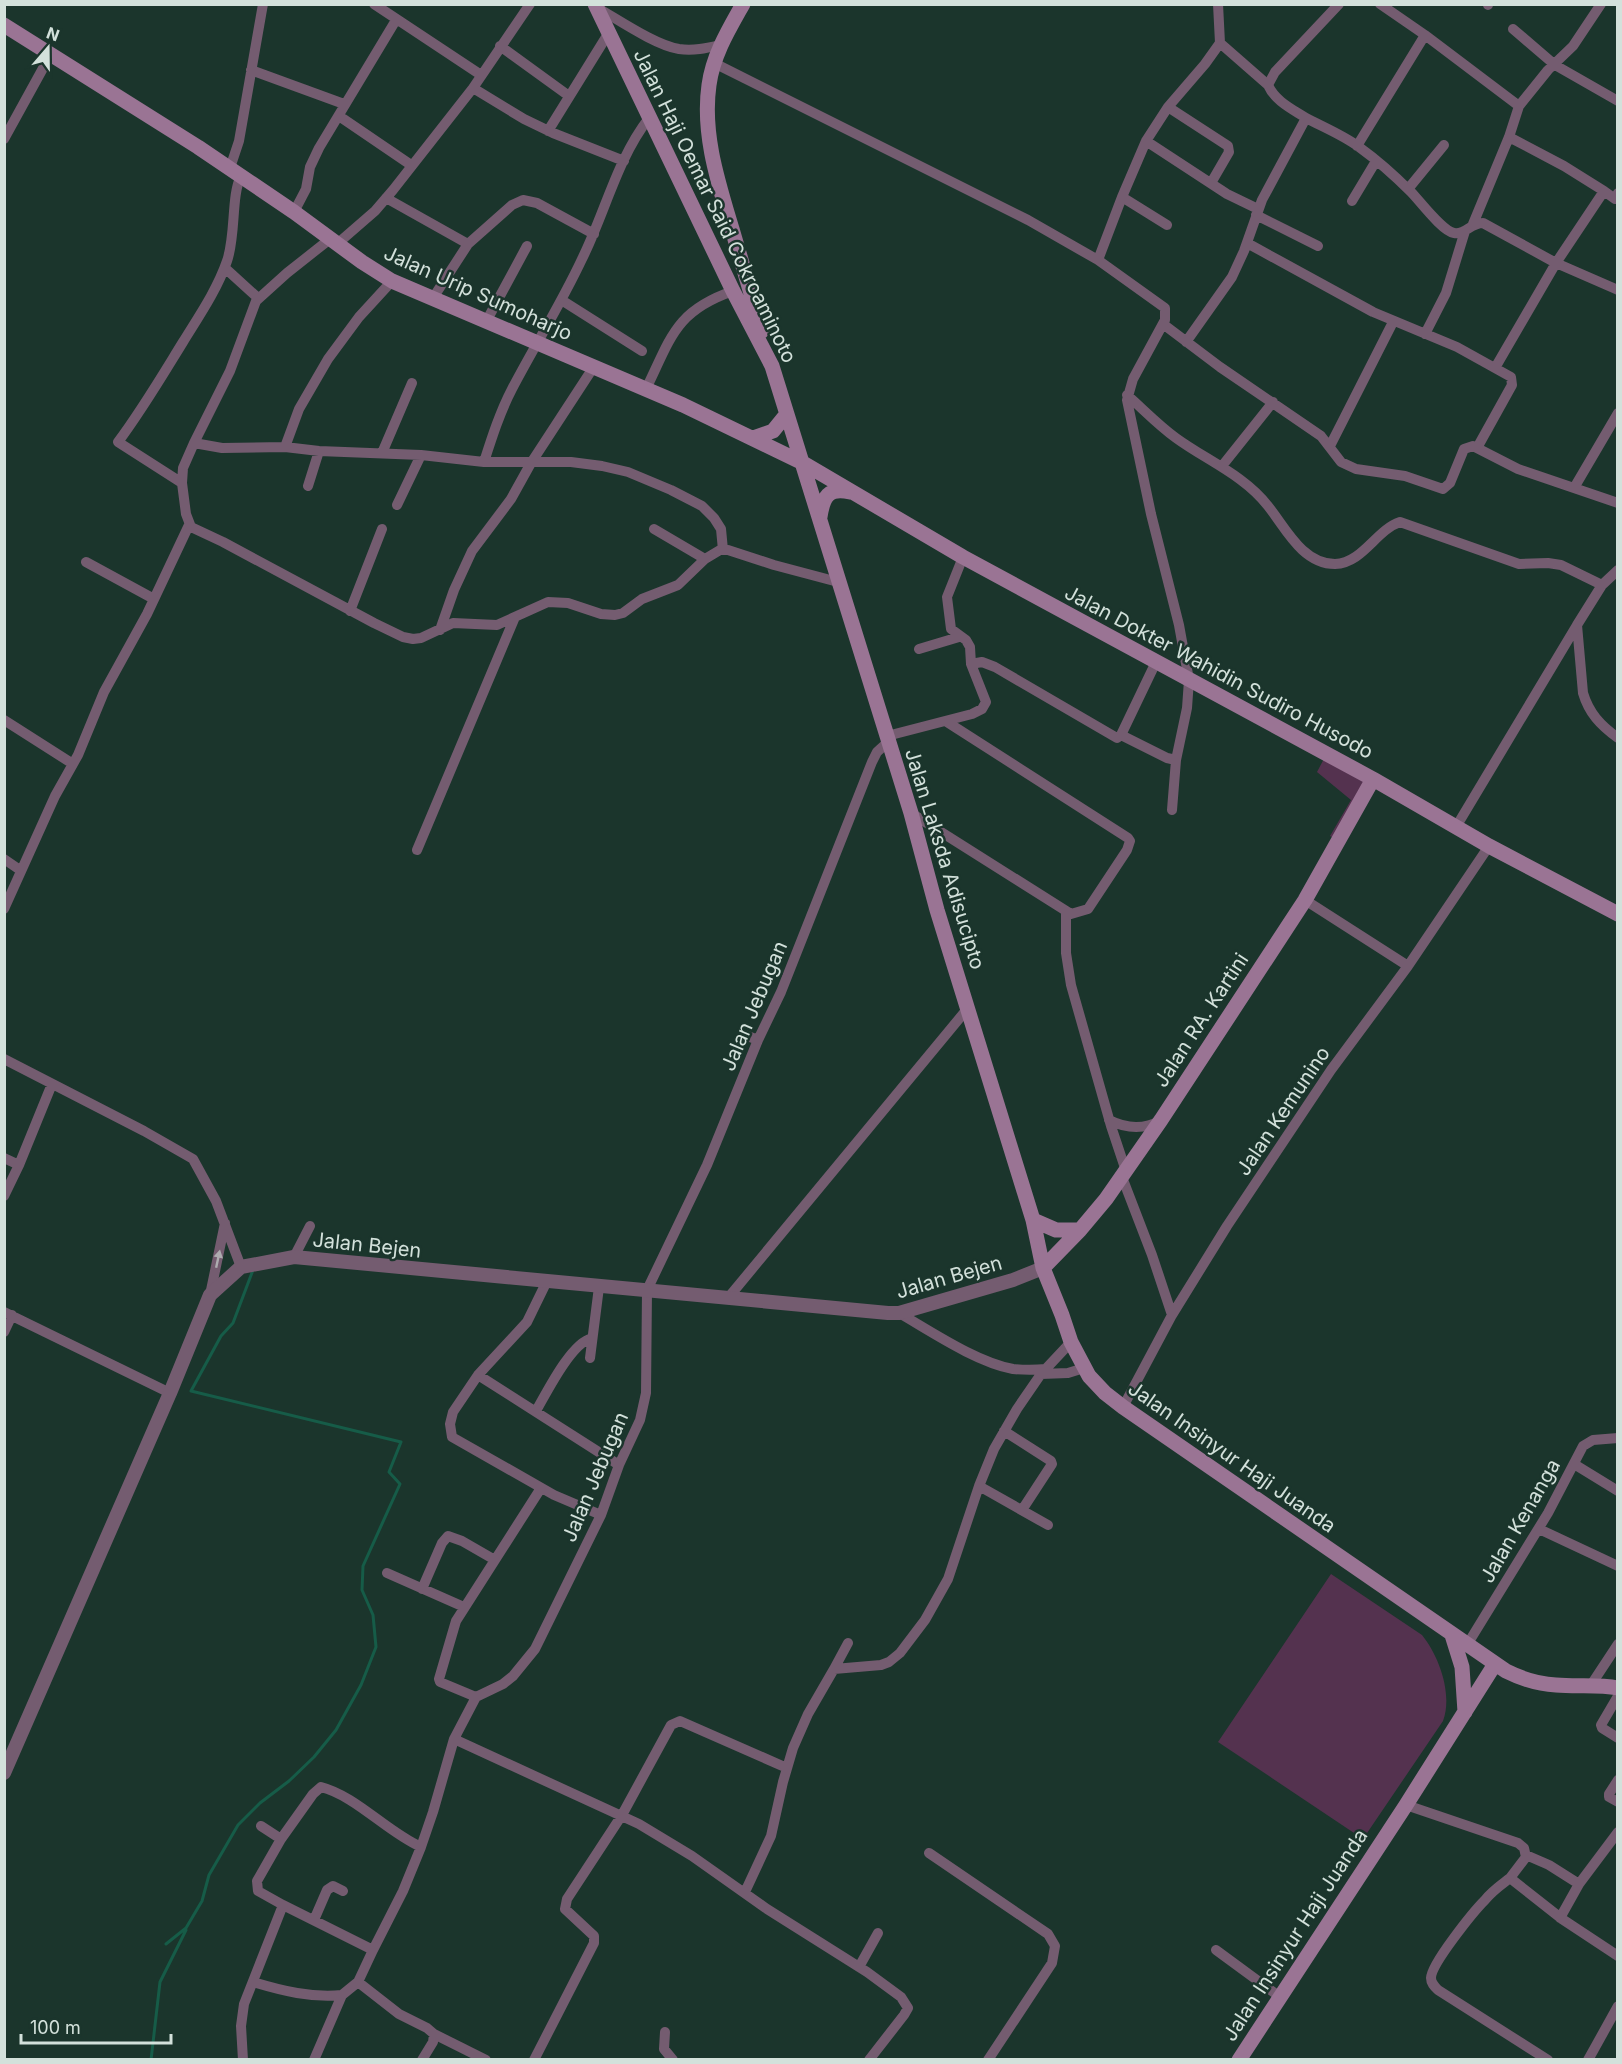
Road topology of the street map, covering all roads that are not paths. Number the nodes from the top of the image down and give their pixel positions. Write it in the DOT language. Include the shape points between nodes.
graph roads {
  1 [pos="263,4"];
  2 [pos="530,4"];
  3 [pos="743,4"];
  4 [pos="1218,4"];
  5 [pos="1339,4"];
  6 [pos="1380,4"];
  7 [pos="1601,4"];
  8 [pos="376,5"];
  9 [pos="595,6"];
  10 [pos="396,20"];
  11 [pos="4,25"];
  12 [pos="1513,29"];
  13 [pos="608,34"];
  14 [pos="1425,35"];
  15 [pos="1220,43"];
  16 [pos="721,45"];
  17 [pos="500,46"];
  18 [pos="52,56"];
  19 [pos="714,63"];
  20 [pos="1555,64"];
  21 [pos="251,70"];
  22 [pos="481,75"];
  23 [pos="1268,85"];
  24 [pos="473,88"];
  25 [pos="569,96"];
  26 [pos="1617,101"];
  27 [pos="344,104"];
  28 [pos="1519,106"];
  29 [pos="1168,107"];
  30 [pos="339,116"];
  31 [pos="649,118"];
  32 [pos="1306,118"];
  33 [pos="548,131"];
  34 [pos="1509,137"];
  35 [pos="4,139"];
  36 [pos="1146,141"];
  37 [pos="1444,145"];
  38 [pos="1358,146"];
  39 [pos="624,161"];
  40 [pos="1376,161"];
  41 [pos="411,165"];
  42 [pos="236,172"];
  43 [pos="1211,183"];
  44 [pos="1408,189"];
  45 [pos="1604,191"];
  46 [pos="1122,197"];
  47 [pos="1616,197"];
  48 [pos="386,198"];
  49 [pos="1352,201"];
  50 [pos="294,212"];
  51 [pos="1257,212"];
  52 [pos="1167,225"];
  53 [pos="1469,228"];
  54 [pos="594,234"];
  55 [pos="333,241"];
  56 [pos="1247,243"];
  57 [pos="468,244"];
  58 [pos="527,246"];
  59 [pos="1317,246"];
  60 [pos="1098,260"];
  61 [pos="1556,263"];
  62 [pos="225,268"];
  63 [pos="392,281"];
  64 [pos="1617,290"];
  65 [pos="733,291"];
  66 [pos="258,298"];
  67 [pos="433,298"];
  68 [pos="562,300"];
  69 [pos="487,320"];
  70 [pos="1393,322"];
  71 [pos="1163,324"];
  72 [pos="1425,334"];
  73 [pos="537,342"];
  74 [pos="1186,342"];
  75 [pos="642,351"];
  76 [pos="772,366"];
  77 [pos="594,368"];
  78 [pos="1495,368"];
  79 [pos="412,383"];
  80 [pos="646,389"];
  81 [pos="1127,395"];
  82 [pos="1273,402"];
  83 [pos="1617,413"];
  84 [pos="786,415"];
  85 [pos="753,438"];
  86 [pos="194,443"];
  87 [pos="1330,446"];
  88 [pos="285,447"];
  89 [pos="1477,448"];
  90 [pos="319,452"];
  91 [pos="382,453"];
  92 [pos="421,455"];
  93 [pos="484,462"];
  94 [pos="531,463"];
  95 [pos="803,463"];
  96 [pos="1222,466"];
  97 [pos="182,483"];
  98 [pos="308,486"];
  99 [pos="1574,488"];
  100 [pos="853,492"];
  101 [pos="1617,503"];
  102 [pos="397,505"];
  103 [pos="820,518"];
  104 [pos="189,525"];
  105 [pos="382,529"];
  106 [pos="654,529"];
  107 [pos="723,550"];
  108 [pos="963,556"];
  109 [pos="705,559"];
  110 [pos="86,562"];
  111 [pos="1617,570"];
  112 [pos="838,582"];
  113 [pos="1602,585"];
  114 [pos="154,599"];
  115 [pos="350,610"];
  116 [pos="515,617"];
  117 [pos="1577,625"];
  118 [pos="440,630"];
  119 [pos="959,637"];
  120 [pos="919,649"];
  121 [pos="1156,663"];
  122 [pos="971,664"];
  123 [pos="1189,680"];
  124 [pos="4,720"];
  125 [pos="947,722"];
  126 [pos="1121,735"];
  127 [pos="1617,738"];
  128 [pos="887,739"];
  129 [pos="1176,760"];
  130 [pos="73,764"];
  131 [pos="1373,779"];
  132 [pos="1172,810"];
  133 [pos="910,813"];
  134 [pos="1456,826"];
  135 [pos="1489,846"];
  136 [pos="417,850"];
  137 [pos="4,859"];
  138 [pos="20,870"];
  139 [pos="1305,900"];
  140 [pos="4,909"];
  141 [pos="1066,912"];
  142 [pos="1617,914"];
  143 [pos="1408,966"];
  144 [pos="968,1008"];
  145 [pos="745,1035"];
  146 [pos="758,1040"];
  147 [pos="4,1059"];
  148 [pos="52,1084"];
  149 [pos="1110,1120"];
  150 [pos="1161,1120"];
  151 [pos="4,1158"];
  152 [pos="20,1165"];
  153 [pos="1124,1174"];
  154 [pos="4,1196"];
  155 [pos="1033,1220"];
  156 [pos="225,1222"];
  157 [pos="310,1226"];
  158 [pos="1080,1230"];
  159 [pos="294,1257"];
  160 [pos="241,1266"];
  161 [pos="1043,1268"];
  162 [pos="547,1281"];
  163 [pos="599,1287"];
  164 [pos="646,1290"];
  165 [pos="210,1295"];
  166 [pos="728,1298"];
  167 [pos="8,1313"];
  168 [pos="899,1313"];
  169 [pos="1172,1315"];
  170 [pos="4,1332"];
  171 [pos="592,1338"];
  172 [pos="1071,1342"];
  173 [pos="590,1358"];
  174 [pos="1084,1368"];
  175 [pos="1044,1372"];
  176 [pos="478,1376"];
  177 [pos="170,1393"];
  178 [pos="1123,1407"];
  179 [pos="536,1411"];
  180 [pos="1004,1431"];
  181 [pos="1617,1438"];
  182 [pos="1574,1464"];
  183 [pos="619,1465"];
  184 [pos="979,1486"];
  185 [pos="541,1488"];
  186 [pos="1617,1491"];
  187 [pos="1022,1510"];
  188 [pos="601,1515"];
  189 [pos="1048,1525"];
  190 [pos="1539,1529"];
  191 [pos="495,1560"];
  192 [pos="1617,1566"];
  193 [pos="387,1573"];
  194 [pos="422,1589"];
  195 [pos="464,1606"];
  196 [pos="1452,1635"];
  197 [pos="848,1643"];
  198 [pos="1617,1644"];
  199 [pos="1467,1645"];
  200 [pos="1495,1664"];
  201 [pos="834,1669"];
  202 [pos="1591,1685"];
  203 [pos="1617,1688"];
  204 [pos="1617,1696"];
  205 [pos="476,1697"];
  206 [pos="1465,1712"];
  207 [pos="1617,1738"];
  208 [pos="453,1739"];
  209 [pos="787,1768"];
  210 [pos="4,1773"];
  211 [pos="1617,1780"];
  212 [pos="1617,1802"];
  213 [pos="1406,1805"];
  214 [pos="622,1815"];
  215 [pos="261,1826"];
  216 [pos="1617,1832"];
  217 [pos="281,1839"];
  218 [pos="421,1847"];
  219 [pos="929,1854"];
  220 [pos="1526,1855"];
  221 [pos="1510,1878"];
  222 [pos="1579,1884"];
  223 [pos="343,1891"];
  224 [pos="744,1892"];
  225 [pos="283,1905"];
  226 [pos="1560,1918"];
  227 [pos="314,1920"];
  228 [pos="878,1933"];
  229 [pos="373,1950"];
  230 [pos="1216,1950"];
  231 [pos="1617,1956"];
  232 [pos="858,1967"];
  233 [pos="253,1982"];
  234 [pos="358,1982"];
  235 [pos="342,1995"];
  236 [pos="1280,1997"];
  237 [pos="1617,2006"];
  238 [pos="665,2032"];
  239 [pos="434,2034"];
  240 [pos="1240,2059"];
  241 [pos="243,2060"];
  242 [pos="314,2060"];
  243 [pos="422,2060"];
  244 [pos="486,2060"];
  245 [pos="534,2060"];
  246 [pos="673,2060"];
  247 [pos="869,2060"];
  248 [pos="988,2060"];
  249 [pos="1548,2060"];
  250 [pos="1588,2060"];
  1 -- 21 [label="street"];
  2 -- 17 [label="street"];
  3 -- 16 [label="main road"];
  4 -- 15 [label="street"];
  5 -- 23 [label="street" via="1275,72"];
  6 -- 14 [label="street"];
  7 -- 20 [label="street" via="1583,34"];
  8 -- 10 [label="street"];
  9 -- 13 [label="main road, Jalan Haji Oemar Said Cokroaminoto"];
  9 -- 16 [label="street" via="662,44 680,49"];
  10 -- 22 [label="street"];
  10 -- 27 [label="street"];
  11 -- 18 [label="main road, Jalan Urip Sumoharjo"];
  12 -- 20 [label="street"];
  13 -- 25 [label="street"];
  13 -- 31 [label="main road, Jalan Haji Oemar Said Cokroaminoto"];
  14 -- 28 [label="street"];
  14 -- 38 [label="street"];
  15 -- 23 [label="street"];
  15 -- 29 [label="street"];
  16 -- 19 [label="main road"];
  17 -- 22 [label="street"];
  17 -- 25 [label="street"];
  18 -- 35 [label="street"];
  18 -- 42 [label="main road, Jalan Urip Sumoharjo"];
  19 -- 60 [label="street" via="1024,218"];
  19 -- 76 [label="main road" via="707,103 708,134"];
  20 -- 26 [label="street"];
  20 -- 28 [label="street"];
  21 -- 27 [label="street"];
  21 -- 42 [label="street"];
  22 -- 24 [label="street"];
  23 -- 32 [label="street" via="1281,101"];
  24 -- 33 [label="street"];
  24 -- 41 [label="street"];
  25 -- 33 [label="street"];
  27 -- 30 [label="street"];
  28 -- 34 [label="street"];
  29 -- 36 [label="street"];
  29 -- 43 [label="street" via="1228,146 1229,152"];
  30 -- 41 [label="street"];
  30 -- 50 [label="street" via="310,166 306,189"];
  31 -- 39 [label="street"];
  31 -- 65 [label="main road, Jalan Haji Oemar Said Cokroaminoto"];
  32 -- 38 [label="street"];
  32 -- 51 [label="street"];
  33 -- 39 [label="street"];
  34 -- 45 [label="street"];
  34 -- 53 [label="street"];
  36 -- 43 [label="street"];
  36 -- 46 [label="street"];
  37 -- 44 [label="street"];
  38 -- 40 [label="street"];
  39 -- 54 [label="street"];
  40 -- 44 [label="street"];
  40 -- 49 [label="street"];
  41 -- 48 [label="street"];
  42 -- 50 [label="main road, Jalan Urip Sumoharjo"];
  42 -- 62 [label="street" via="233,238"];
  43 -- 51 [label="street"];
  44 -- 53 [label="street" via="1447,230 1457,233"];
  45 -- 47 [label="street"];
  45 -- 61 [label="street"];
  46 -- 52 [label="street"];
  46 -- 60 [label="street"];
  48 -- 55 [label="street" via="375,212"];
  48 -- 57 [label="street"];
  50 -- 55 [label="main road, Jalan Urip Sumoharjo"];
  51 -- 56 [label="street"];
  51 -- 59 [label="street"];
  53 -- 61 [label="street" via="1483,223"];
  53 -- 72 [label="street" via="1449,287"];
  54 -- 57 [label="street" via="537,203 523,201 512,205"];
  54 -- 68 [label="street"];
  55 -- 63 [label="main road, Jalan Urip Sumoharjo"];
  55 -- 66 [label="street"];
  56 -- 70 [label="street"];
  56 -- 74 [label="street" via="1227,285"];
  57 -- 67 [label="street"];
  58 -- 69 [label="street"];
  60 -- 71 [label="street" via="1165,308"];
  61 -- 64 [label="street"];
  61 -- 78 [label="street"];
  62 -- 66 [label="street"];
  62 -- 97 [label="street" via="211,297 118,442"];
  63 -- 67 [label="main road, Jalan Urip Sumoharjo"];
  63 -- 88 [label="street" via="328,359 299,410"];
  65 -- 76 [label="main road, Jalan Haji Oemar Said Cokroaminoto"];
  65 -- 80 [label="street" via="703,303 681,321"];
  66 -- 86 [label="street" via="230,371"];
  67 -- 69 [label="main road, Jalan Urip Sumoharjo"];
  68 -- 73 [label="street"];
  68 -- 75 [label="street"];
  69 -- 73 [label="main road, Jalan Urip Sumoharjo"];
  70 -- 72 [label="street"];
  70 -- 87 [label="street"];
  71 -- 74 [label="street"];
  71 -- 81 [label="street"];
  72 -- 78 [label="street"];
  73 -- 77 [label="main road, Jalan Urip Sumoharjo"];
  73 -- 93 [label="street" via="503,408"];
  74 -- 82 [label="street"];
  76 -- 84 [label="main road, Jalan Haji Oemar Said Cokroaminoto"];
  77 -- 80 [label="main road, Jalan Urip Sumoharjo"];
  77 -- 94 [label="street"];
  78 -- 89 [label="street" via="1511,377 1512,382"];
  79 -- 91 [label="street"];
  80 -- 85 [label="main road, Jalan Urip Sumoharjo"];
  81 -- 96 [label="street" via="1175,437"];
  81 -- 123 [label="street"];
  82 -- 87 [label="street" via="1322,436"];
  82 -- 96 [label="street"];
  83 -- 99 [label="street"];
  84 -- 85 [label="main road" via="773,431"];
  84 -- 95 [label="main road, Jalan Haji Oemar Said Cokroaminoto"];
  85 -- 95 [label="main road, Jalan Urip Sumoharjo"];
  86 -- 88 [label="street" via="236,449"];
  86 -- 97 [label="street" via="183,468"];
  87 -- 89 [label="street" via="1337,458 1350,467 1405,476 1443,489 1450,483 1464,449"];
  88 -- 90 [label="street"];
  89 -- 99 [label="street" via="1518,469"];
  90 -- 91 [label="street"];
  90 -- 98 [label="street"];
  91 -- 92 [label="street"];
  92 -- 93 [label="street"];
  92 -- 102 [label="street"];
  93 -- 94 [label="street"];
  94 -- 107 [label="street" via="602,466 671,490 702,506 714,518 721,529"];
  94 -- 118 [label="street" via="511,499 472,551"];
  95 -- 100 [label="main road, Jalan Dokter Wahidin Sudiro Husodo"];
  95 -- 103 [label="main road, Jalan Laksda Adisucipto"];
  96 -- 113 [label="street" via="1260,496 1303,550 1328,563 1338,564 1359,555 1400,522 1519,564 1561,565"];
  97 -- 104 [label="street"];
  99 -- 101 [label="street"];
  100 -- 103 [label="main road" via="840,490 828,495"];
  100 -- 108 [label="main road, Jalan Dokter Wahidin Sudiro Husodo"];
  103 -- 112 [label="main road, Jalan Laksda Adisucipto"];
  104 -- 114 [label="street"];
  104 -- 115 [label="street"];
  105 -- 115 [label="street"];
  106 -- 109 [label="street"];
  107 -- 109 [label="street"];
  107 -- 112 [label="street"];
  108 -- 119 [label="street" via="946,597 951,629"];
  108 -- 121 [label="main road, Jalan Dokter Wahidin Sudiro Husodo"];
  109 -- 116 [label="street" via="678,585 642,599 623,613 601,614 554,601"];
  110 -- 114 [label="street"];
  111 -- 113 [label="street"];
  112 -- 128 [label="main road, Jalan Laksda Adisucipto"];
  113 -- 117 [label="street"];
  114 -- 130 [label="street" via="104,692"];
  115 -- 118 [label="street" via="403,637 421,639"];
  116 -- 118 [label="street" via="491,626 453,623"];
  116 -- 136 [label="street"];
  117 -- 127 [label="street" via="1586,701 1594,717"];
  117 -- 134 [label="street"];
  119 -- 120 [label="street"];
  119 -- 122 [label="street" via="970,647"];
  121 -- 123 [label="main road, Jalan Dokter Wahidin Sudiro Husodo"];
  121 -- 126 [label="street"];
  122 -- 125 [label="street" via="986,702 979,711"];
  122 -- 126 [label="street" via="982,662 995,667 1110,736"];
  123 -- 129 [label="street"];
  123 -- 131 [label="main road, Jalan Dokter Wahidin Sudiro Husodo"];
  124 -- 130 [label="street"];
  125 -- 128 [label="street"];
  125 -- 141 [label="street" via="1130,840 1088,909"];
  126 -- 129 [label="street"];
  128 -- 133 [label="main road, Jalan Laksda Adisucipto"];
  128 -- 146 [label="street, Jalan Jebugan" via="872,762 781,992"];
  129 -- 132 [label="street"];
  130 -- 138 [label="street"];
  131 -- 134 [label="main road, Jalan Dokter Wahidin Sudiro Husodo"];
  131 -- 139 [label="main road, Jalan RA. Kartini"];
  133 -- 141 [label="street"];
  133 -- 144 [label="main road, Jalan Laksda Adisucipto"];
  134 -- 135 [label="main road, Jalan Dokter Wahidin Sudiro Husodo"];
  135 -- 142 [label="main road, Jalan Dokter Wahidin Sudiro Husodo"];
  135 -- 143 [label="street, Jalan Kemunino"];
  137 -- 138 [label="street"];
  138 -- 140 [label="street"];
  139 -- 143 [label="street"];
  139 -- 150 [label="main road, Jalan RA. Kartini"];
  141 -- 149 [label="street" via="1068,972"];
  143 -- 169 [label="street, Jalan Kemunino" via="1331,1070"];
  144 -- 155 [label="main road, Jalan Laksda Adisucipto"];
  144 -- 166 [label="street"];
  145 -- 146 [label="street"];
  146 -- 164 [label="street, Jalan Jebugan" via="707,1165"];
  147 -- 148 [label="street"];
  148 -- 152 [label="street"];
  148 -- 156 [label="street" via="193,1159"];
  149 -- 150 [label="street" via="1131,1128"];
  149 -- 153 [label="street"];
  150 -- 153 [label="main road, Jalan RA. Kartini"];
  151 -- 152 [label="street"];
  152 -- 154 [label="street"];
  153 -- 158 [label="main road, Jalan RA. Kartini"];
  153 -- 169 [label="street"];
  155 -- 158 [label="main road" via="1056,1230"];
  155 -- 161 [label="main road, Jalan Laksda Adisucipto"];
  156 -- 160 [label="street"];
  165 -- 156 [label="street, one-way"];
  157 -- 159 [label="street"];
  158 -- 161 [label="main road, Jalan RA. Kartini"];
  159 -- 160 [label="street, Jalan Bejen"];
  159 -- 162 [label="street, Jalan Bejen"];
  160 -- 165 [label="street"];
  161 -- 168 [label="street, Jalan Bejen"];
  161 -- 172 [label="main road, Jalan Insinyur Haji Juanda"];
  162 -- 163 [label="street, Jalan Bejen"];
  162 -- 176 [label="street" via="527,1322"];
  163 -- 164 [label="street, Jalan Bejen"];
  163 -- 171 [label="street"];
  164 -- 166 [label="street, Jalan Bejen"];
  164 -- 183 [label="street, Jalan Jebugan" via="646,1393 640,1420"];
  165 -- 177 [label="street"];
  166 -- 168 [label="street, Jalan Bejen"];
  167 -- 170 [label="street"];
  167 -- 177 [label="street"];
  168 -- 175 [label="street" via="990,1363"];
  169 -- 178 [label="street, Jalan Kemunino"];
  171 -- 173 [label="street"];
  171 -- 179 [label="street" via="572,1353"];
  172 -- 174 [label="main road, Jalan Insinyur Haji Juanda"];
  172 -- 175 [label="street"];
  174 -- 175 [label="street" via="1068,1373"];
  174 -- 178 [label="main road, Jalan Insinyur Haji Juanda"];
  175 -- 180 [label="street"];
  176 -- 179 [label="street"];
  176 -- 185 [label="street" via="453,1412 452,1437"];
  177 -- 210 [label="street"];
  178 -- 196 [label="main road, Jalan Insinyur Haji Juanda"];
  179 -- 183 [label="street"];
  180 -- 184 [label="street"];
  180 -- 187 [label="street" via="1052,1464"];
  181 -- 182 [label="street, Jalan Kenanga" via="1587,1442"];
  182 -- 186 [label="street"];
  182 -- 190 [label="street, Jalan Kenanga"];
  183 -- 188 [label="street, Jalan Jebugan"];
  184 -- 187 [label="street"];
  184 -- 201 [label="street" via="945,1587 907,1645 894,1659 881,1665"];
  185 -- 188 [label="street"];
  185 -- 191 [label="street"];
  187 -- 189 [label="street"];
  188 -- 205 [label="street, Jalan Jebugan" via="535,1649 513,1676"];
  190 -- 192 [label="street"];
  190 -- 199 [label="street, Jalan Kenanga"];
  191 -- 194 [label="street" via="448,1536"];
  191 -- 195 [label="street"];
  193 -- 194 [label="street"];
  194 -- 195 [label="street"];
  195 -- 205 [label="street" via="439,1679"];
  196 -- 199 [label="main road, Jalan Insinyur Haji Juanda"];
  196 -- 206 [label="main road" via="1462,1667"];
  197 -- 201 [label="street"];
  198 -- 202 [label="street"];
  199 -- 200 [label="main road, Jalan Insinyur Haji Juanda"];
  200 -- 202 [label="main road, Jalan Insinyur Haji Juanda" via="1537,1683"];
  200 -- 206 [label="main road, Jalan Insinyur Haji Juanda"];
  201 -- 209 [label="street" via="808,1714"];
  202 -- 203 [label="main road, Jalan Insinyur Haji Juanda"];
  204 -- 207 [label="street" via="1601,1725"];
  205 -- 208 [label="street"];
  206 -- 213 [label="main road, Jalan Insinyur Haji Juanda"];
  208 -- 214 [label="street"];
  208 -- 218 [label="street"];
  209 -- 214 [label="street" via="675,1722 666,1730"];
  209 -- 224 [label="street" via="771,1836"];
  211 -- 212 [label="street" via="1609,1797"];
  213 -- 220 [label="street" via="1509,1839 1524,1848"];
  213 -- 236 [label="main road, Jalan Insinyur Haji Juanda"];
  214 -- 224 [label="street"];
  214 -- 245 [label="street" via="567,1899 564,1909 594,1936 594,1943"];
  215 -- 217 [label="street"];
  216 -- 222 [label="street"];
  217 -- 218 [label="street" via="321,1787 350,1800"];
  217 -- 225 [label="street" via="257,1881 257,1888"];
  218 -- 229 [label="street"];
  219 -- 248 [label="street" via="1048,1934 1055,1946 1052,1963"];
  220 -- 221 [label="street"];
  220 -- 222 [label="street"];
  221 -- 226 [label="street"];
  221 -- 249 [label="street" via="1486,1898 1459,1931 1431,1979 1438,1990"];
  222 -- 226 [label="street"];
  223 -- 227 [label="street" via="333,1886 327,1890"];
  224 -- 232 [label="street"];
  225 -- 227 [label="street"];
  225 -- 233 [label="street"];
  226 -- 231 [label="street"];
  227 -- 229 [label="street"];
  228 -- 232 [label="street"];
  229 -- 234 [label="street"];
  230 -- 236 [label="street"];
  232 -- 247 [label="street" via="901,1997 908,2008"];
  233 -- 235 [label="street" via="320,1998"];
  233 -- 241 [label="street" via="241,2026"];
  234 -- 235 [label="street"];
  234 -- 239 [label="street" via="399,2014"];
  235 -- 242 [label="street"];
  236 -- 240 [label="main road, Jalan Insinyur Haji Juanda"];
  237 -- 250 [label="street"];
  238 -- 246 [label="street" via="664,2049"];
  239 -- 243 [label="street"];
  239 -- 244 [label="street"];
}
